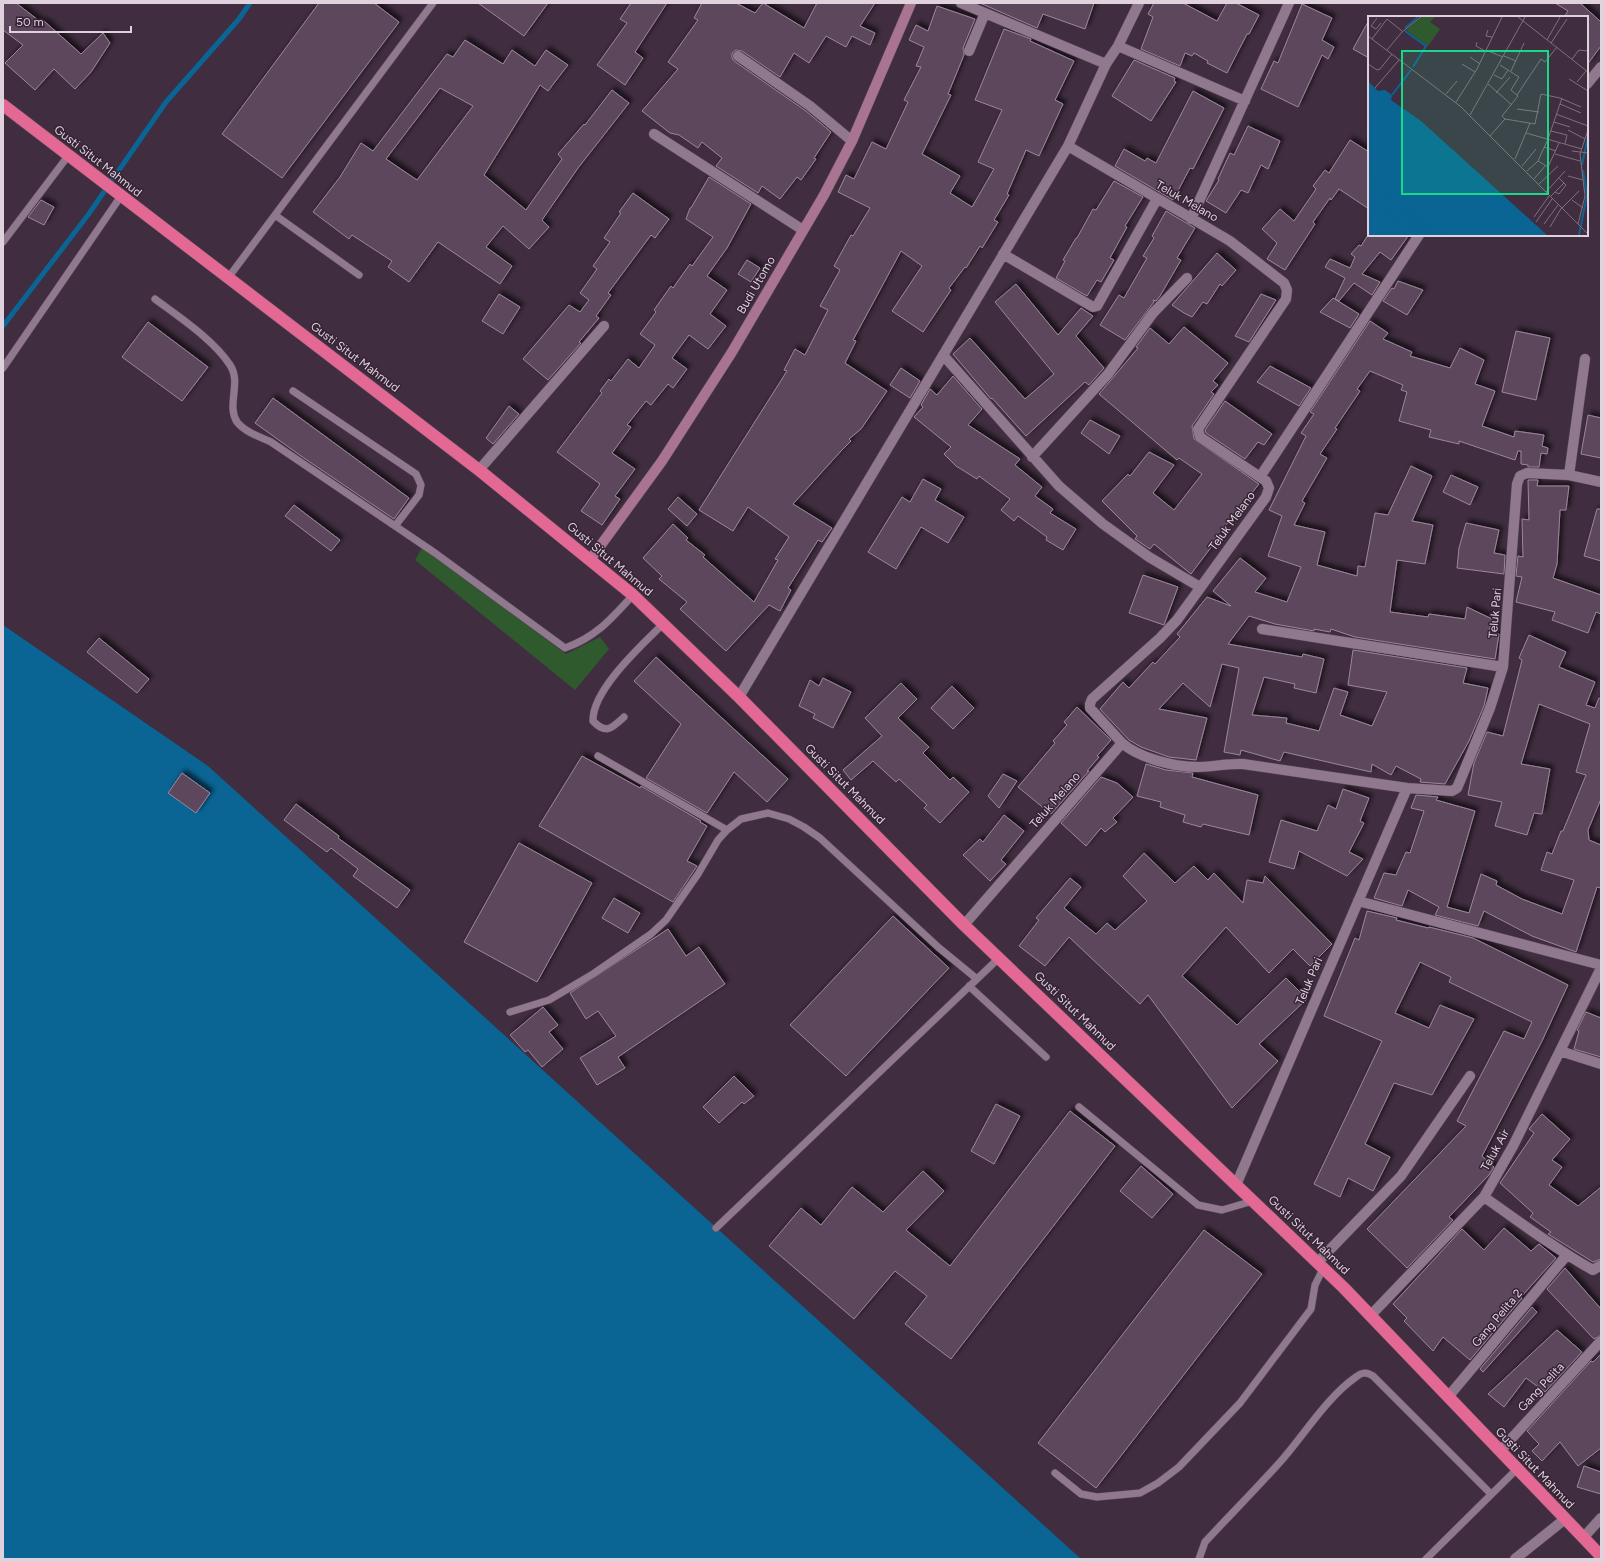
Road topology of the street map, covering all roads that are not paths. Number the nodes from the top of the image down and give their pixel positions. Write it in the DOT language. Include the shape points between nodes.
graph roads {
  1 [pos="433,3"];
  2 [pos="911,3"];
  3 [pos="961,3"];
  4 [pos="1139,3"];
  5 [pos="1289,3"];
  6 [pos="985,13"];
  7 [pos="1118,46"];
  8 [pos="969,51"];
  9 [pos="738,56"];
  10 [pos="1106,64"];
  11 [pos="1601,67"];
  12 [pos="1588,83"];
  13 [pos="1245,101"];
  14 [pos="3,105"];
  15 [pos="654,134"];
  16 [pos="852,141"];
  17 [pos="1068,146"];
  18 [pos="68,156"];
  19 [pos="121,196"];
  20 [pos="1157,198"];
  21 [pos="275,215"];
  22 [pos="1191,218"];
  23 [pos="803,230"];
  24 [pos="1418,236"];
  25 [pos="3,242"];
  26 [pos="1003,254"];
  27 [pos="359,275"];
  28 [pos="228,278"];
  29 [pos="1187,278"];
  30 [pos="155,299"];
  31 [pos="604,326"];
  32 [pos="943,355"];
  33 [pos="1585,359"];
  34 [pos="3,368"];
  35 [pos="293,391"];
  36 [pos="1032,457"];
  37 [pos="479,470"];
  38 [pos="1569,475"];
  39 [pos="1260,477"];
  40 [pos="1601,482"];
  41 [pos="395,526"];
  42 [pos="590,560"];
  43 [pos="1200,587"];
  44 [pos="633,595"];
  45 [pos="663,624"];
  46 [pos="1262,629"];
  47 [pos="1503,667"];
  48 [pos="739,697"];
  49 [pos="624,717"];
  50 [pos="1122,743"];
  51 [pos="598,756"];
  52 [pos="1406,788"];
  53 [pos="727,830"];
  54 [pos="1358,900"];
  55 [pos="964,925"];
  56 [pos="999,958"];
  57 [pos="1601,965"];
  58 [pos="1601,968"];
  59 [pos="977,979"];
  60 [pos="969,986"];
  61 [pos="510,1012"];
  62 [pos="1560,1051"];
  63 [pos="1046,1057"];
  64 [pos="1601,1064"];
  65 [pos="1470,1076"];
  66 [pos="1079,1107"];
  67 [pos="1236,1185"];
  68 [pos="1484,1197"];
  69 [pos="1253,1201"];
  70 [pos="716,1228"];
  71 [pos="1566,1256"];
  72 [pos="1601,1265"];
  73 [pos="1320,1266"];
  74 [pos="1370,1316"];
  75 [pos="1601,1341"];
  76 [pos="1448,1397"];
  77 [pos="1500,1451"];
  78 [pos="1517,1469"];
  79 [pos="1055,1473"];
  80 [pos="1491,1494"];
  81 [pos="1601,1518"];
  82 [pos="1565,1519"];
  83 [pos="1582,1538"];
  84 [pos="1601,1556"];
  85 [pos="1199,1559"];
  86 [pos="1426,1559"];
  87 [pos="1515,1559"];
  1 -- 21 [label="lane"];
  2 -- 16 [label="street, Budi Utomo"];
  3 -- 6 [label="street"];
  4 -- 7 [label="street"];
  5 -- 13 [label="street"];
  6 -- 8 [label="street"];
  6 -- 10 [label="street"];
  7 -- 10 [label="street"];
  7 -- 13 [label="street"];
  9 -- 16 [label="street" via="810,106"];
  10 -- 17 [label="street"];
  11 -- 12 [label="street"];
  13 -- 22 [label="street"];
  14 -- 18 [label="highway, Gusti Situt Mahmud"];
  15 -- 23 [label="street"];
  16 -- 23 [label="street, Budi Utomo"];
  17 -- 20 [label="street, Teluk Melano"];
  17 -- 26 [label="street"];
  18 -- 19 [label="highway, Gusti Situt Mahmud"];
  18 -- 25 [label="lane"];
  19 -- 28 [label="highway, Gusti Situt Mahmud"];
  19 -- 34 [label="lane"];
  20 -- 22 [label="street, Teluk Melano"];
  20 -- 26 [label="street" via="1097,306 1094,307"];
  21 -- 27 [label="lane"];
  21 -- 28 [label="lane"];
  22 -- 39 [label="street, Teluk Melano" via="1230,241 1284,283 1287,290 1286,299 1198,429 1200,437"];
  23 -- 42 [label="street, Budi Utomo" via="732,352 671,448"];
  24 -- 39 [label="street"];
  26 -- 32 [label="street"];
  28 -- 37 [label="highway, Gusti Situt Mahmud"];
  29 -- 36 [label="street" via="1153,313 1108,374"];
  30 -- 41 [label="lane" via="192,327 230,365 235,376 234,407 237,421"];
  31 -- 37 [label="street"];
  32 -- 36 [label="street"];
  32 -- 48 [label="street"];
  33 -- 38 [label="street"];
  35 -- 41 [label="lane" via="416,474 421,485 419,495"];
  36 -- 43 [label="street" via="1058,486 1103,524 1149,557"];
  37 -- 42 [label="highway, Gusti Situt Mahmud"];
  38 -- 40 [label="street, Teluk Pari"];
  38 -- 47 [label="street, Teluk Pari" via="1528,473 1520,476 1517,484"];
  39 -- 43 [label="street, Teluk Melano" via="1269,488 1266,497"];
  41 -- 44 [label="lane" via="565,648 598,631"];
  42 -- 44 [label="highway, Gusti Situt Mahmud"];
  43 -- 50 [label="street, Teluk Melano" via="1177,620 1160,638 1092,699 1090,708"];
  44 -- 45 [label="highway, Gusti Situt Mahmud"];
  45 -- 48 [label="highway, Gusti Situt Mahmud"];
  45 -- 49 [label="lane" via="630,657 600,696 592,711 593,721 604,729 609,729"];
  46 -- 47 [label="street"];
  47 -- 52 [label="street, Teluk Pari" via="1487,715 1458,785 1452,791"];
  48 -- 55 [label="highway, Gusti Situt Mahmud"];
  50 -- 52 [label="street" via="1132,751 1152,760 1196,767 1243,764"];
  50 -- 55 [label="street, Teluk Melano"];
  51 -- 53 [label="lane"];
  52 -- 54 [label="street, Teluk Pari"];
  53 -- 59 [label="lane" via="741,819 768,813 789,819 804,827 845,860 938,947"];
  53 -- 61 [label="lane" via="666,920 651,934 593,974 549,1000"];
  54 -- 57 [label="street"];
  54 -- 67 [label="street, Teluk Pari"];
  55 -- 56 [label="highway, Gusti Situt Mahmud"];
  56 -- 59 [label="lane"];
  56 -- 67 [label="highway, Gusti Situt Mahmud"];
  58 -- 62 [label="street, Teluk Air"];
  59 -- 60 [label="lane"];
  60 -- 63 [label="lane"];
  60 -- 70 [label="lane"];
  62 -- 64 [label="street"];
  62 -- 68 [label="street, Teluk Air" via="1513,1146"];
  65 -- 73 [label="street" via="1401,1176"];
  66 -- 69 [label="lane" via="1198,1205 1222,1210"];
  67 -- 69 [label="highway, Gusti Situt Mahmud"];
  68 -- 71 [label="street"];
  68 -- 74 [label="street, Teluk Air"];
  69 -- 73 [label="highway, Gusti Situt Mahmud"];
  71 -- 72 [label="street" via="1593,1270"];
  71 -- 76 [label="street, Gang Pelita 2"];
  73 -- 74 [label="highway, Gusti Situt Mahmud"];
  73 -- 79 [label="lane" via="1311,1309 1240,1403 1179,1467 1140,1493 1098,1497 1081,1494"];
  74 -- 76 [label="highway, Gusti Situt Mahmud"];
  75 -- 77 [label="street, Gang Pelita"];
  76 -- 77 [label="highway, Gusti Situt Mahmud"];
  77 -- 78 [label="highway, Gusti Situt Mahmud"];
  78 -- 80 [label="lane"];
  78 -- 82 [label="highway, Gusti Situt Mahmud"];
  80 -- 85 [label="lane" via="1373,1376 1362,1373 1331,1401 1280,1462 1205,1542"];
  80 -- 86 [label="lane"];
  81 -- 83 [label="street"];
  82 -- 83 [label="highway, Gusti Situt Mahmud"];
  82 -- 87 [label="street"];
  83 -- 84 [label="highway, Gusti Situt Mahmud"];
}
